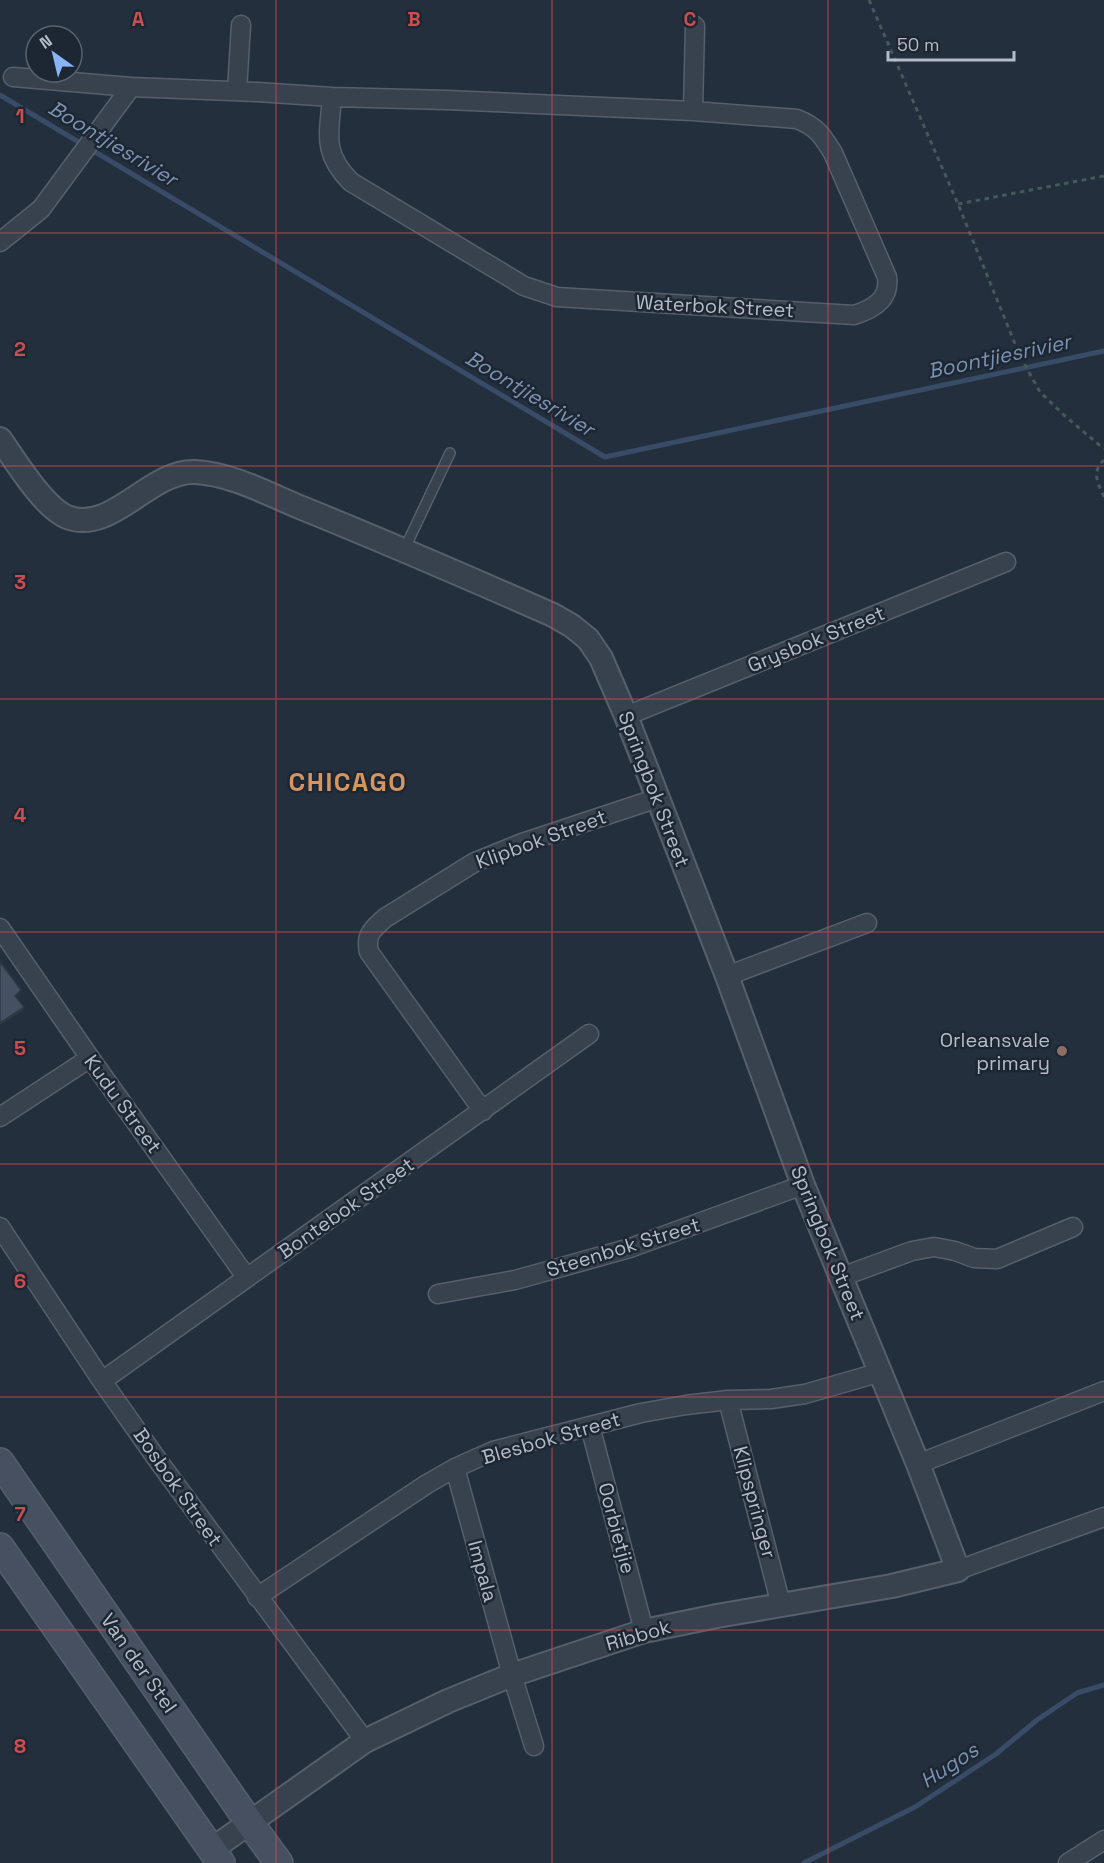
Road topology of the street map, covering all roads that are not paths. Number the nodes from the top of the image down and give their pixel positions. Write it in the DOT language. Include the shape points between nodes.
graph roads {
  1 [pos="241,25"];
  2 [pos="695,26"];
  3 [pos="13,77"];
  4 [pos="131,87"];
  5 [pos="237,91"];
  6 [pos="332,97"];
  7 [pos="693,111"];
  8 [pos="0,242"];
  9 [pos="0,439"];
  10 [pos="450,453"];
  11 [pos="404,550"];
  12 [pos="1006,562"];
  13 [pos="626,716"];
  14 [pos="658,798"];
  15 [pos="867,923"];
  16 [pos="1,932"];
  17 [pos="727,976"];
  18 [pos="589,1034"];
  19 [pos="90,1058"];
  20 [pos="483,1111"];
  21 [pos="0,1117"];
  22 [pos="803,1185"];
  23 [pos="0,1227"];
  24 [pos="1073,1227"];
  25 [pos="842,1277"];
  26 [pos="247,1278"];
  27 [pos="438,1294"];
  28 [pos="881,1372"];
  29 [pos="102,1381"];
  30 [pos="1104,1391"];
  31 [pos="728,1400"];
  32 [pos="590,1426"];
  33 [pos="0,1462"];
  34 [pos="918,1464"];
  35 [pos="455,1468"];
  36 [pos="1104,1517"];
  37 [pos="0,1547"];
  38 [pos="958,1570"];
  39 [pos="257,1597"];
  40 [pos="781,1605"];
  41 [pos="644,1631"];
  42 [pos="512,1675"];
  43 [pos="365,1741"];
  44 [pos="534,1746"];
  45 [pos="249,1822"];
  46 [pos="1104,1840"];
  47 [pos="216,1856"];
  48 [pos="279,1863"];
  49 [pos="1069,1863"];
  1 -- 5 [label="street"];
  2 -- 7 [label="street"];
  3 -- 4 [label="street, Waterbok Street"];
  4 -- 5 [label="street, Waterbok Street"];
  4 -- 8 [label="street" via="41,209"];
  5 -- 6 [label="street, Waterbok Street"];
  6 -- 7 [label="street, Waterbok Street"];
  6 -- 7 [label="street, Waterbok Street" via="331,155 351,182 524,286 557,297 854,315 877,305 885,295 887,277 833,153 813,125 797,119"];
  9 -- 11 [label="street, Springbok Street" via="50,505 67,517 83,521 108,514 165,478 193,472 221,476"];
  10 -- 11 [label="lane"];
  11 -- 13 [label="street, Springbok Street" via="572,626 588,639 601,658"];
  12 -- 13 [label="street, Grysbok Street"];
  13 -- 14 [label="street, Springbok Street"];
  14 -- 17 [label="street, Springbok Street"];
  14 -- 20 [label="street, Klipbok Street" via="475,862 385,918 373,930 367,941 369,952"];
  15 -- 17 [label="street"];
  16 -- 19 [label="street, Kudu Street"];
  17 -- 22 [label="street, Springbok Street"];
  18 -- 20 [label="street, Bontebok Street"];
  19 -- 21 [label="street"];
  19 -- 26 [label="street, Kudu Street"];
  20 -- 26 [label="street, Bontebok Street"];
  22 -- 25 [label="street, Springbok Street"];
  22 -- 27 [label="street, Steenbok Street" via="630,1248 515,1280"];
  23 -- 29 [label="street, Bosbok Street"];
  24 -- 25 [label="street" via="997,1259 974,1258 934,1247 912,1251"];
  25 -- 28 [label="street, Springbok Street"];
  26 -- 29 [label="street, Bontebok Street"];
  28 -- 31 [label="street, Blesbok Street" via="805,1394"];
  28 -- 34 [label="street, Springbok Street"];
  29 -- 39 [label="street, Bosbok Street"];
  30 -- 34 [label="street"];
  31 -- 32 [label="street, Blesbok Street" via="652,1411"];
  31 -- 40 [label="street, Klipspringer"];
  32 -- 35 [label="street, Blesbok Street" via="493,1451"];
  32 -- 41 [label="street, Oorbietjie"];
  33 -- 45 [label="main road, Van der Stel"];
  34 -- 38 [label="street, Springbok Street"];
  35 -- 39 [label="street, Blesbok Street"];
  35 -- 42 [label="street, Impala"];
  36 -- 38 [label="street, Ribbok"];
  37 -- 47 [label="main road"];
  38 -- 40 [label="street, Ribbok"];
  39 -- 43 [label="street, Bosbok Street"];
  40 -- 41 [label="street, Ribbok"];
  41 -- 42 [label="street, Ribbok"];
  42 -- 43 [label="street, Ribbok"];
  42 -- 44 [label="street, Impala"];
  43 -- 45 [label="street, Ribbok"];
  45 -- 47 [label="street, Ribbok"];
  45 -- 48 [label="main road, Van der Stel"];
  46 -- 49 [label="street"];
}
